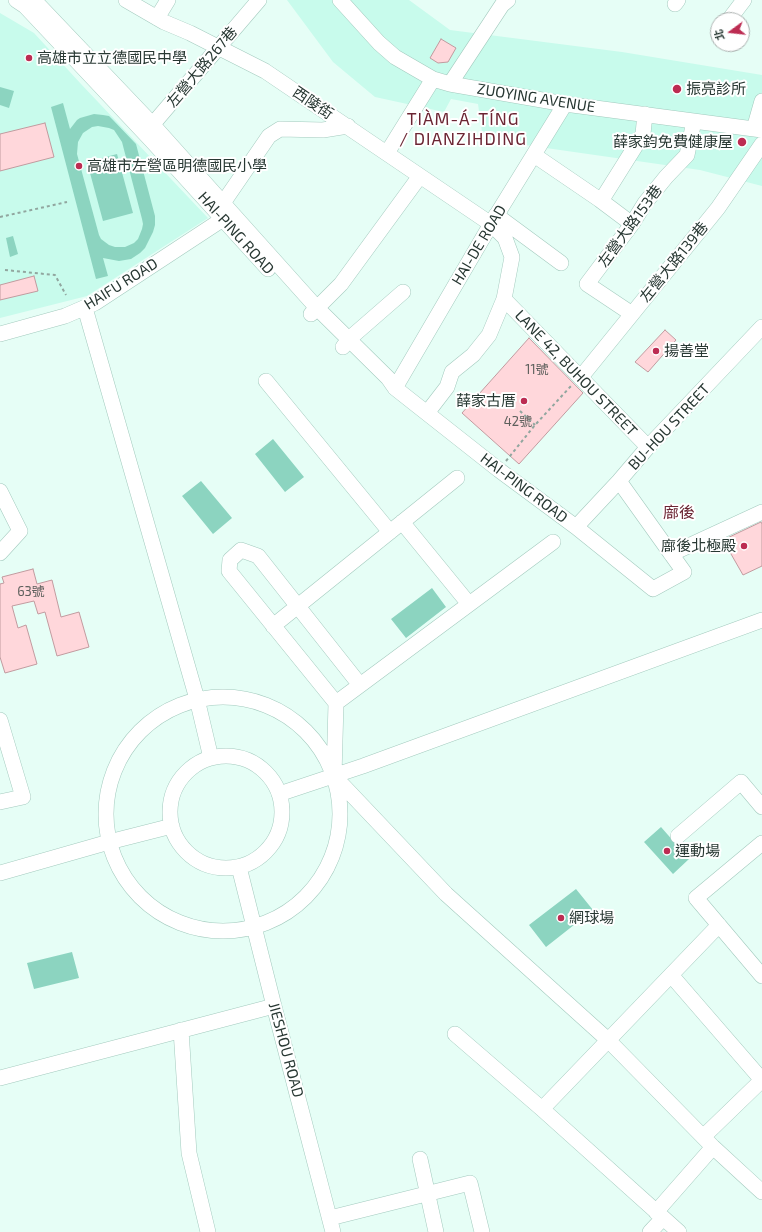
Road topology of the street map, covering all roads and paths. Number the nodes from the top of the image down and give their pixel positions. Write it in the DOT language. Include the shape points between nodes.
graph roads {
  1 [pos="16,0"];
  2 [pos="126,0"];
  3 [pos="168,0"];
  4 [pos="259,0"];
  5 [pos="340,0"];
  6 [pos="508,0"];
  7 [pos="744,0"];
  8 [pos="38,9"];
  9 [pos="735,12"];
  10 [pos="157,18"];
  11 [pos="219,47"];
  12 [pos="433,79"];
  13 [pos="450,84"];
  14 [pos="762,102"];
  15 [pos="565,104"];
  16 [pos="645,114"];
  17 [pos="694,120"];
  18 [pos="348,126"];
  19 [pos="149,129"];
  20 [pos="758,130"];
  21 [pos="762,144"];
  22 [pos="387,153"];
  23 [pos="534,155"];
  24 [pos="420,176"];
  25 [pos="601,201"];
  26 [pos="67,202"];
  27 [pos="223,212"];
  28 [pos="0,217"];
  29 [pos="494,220"];
  30 [pos="632,224"];
  31 [pos="561,263"];
  32 [pos="5,270"];
  33 [pos="403,292"];
  34 [pos="66,295"];
  35 [pos="504,298"];
  36 [pos="85,308"];
  37 [pos="314,312"];
  38 [pos="632,314"];
  39 [pos="762,327"];
  40 [pos="0,334"];
  41 [pos="345,343"];
  42 [pos="581,376"];
  43 [pos="266,381"];
  44 [pos="395,388"];
  45 [pos="520,411"];
  46 [pos="426,413"];
  47 [pos="535,425"];
  48 [pos="648,447"];
  49 [pos="499,470"];
  50 [pos="457,478"];
  51 [pos="619,481"];
  52 [pos="0,491"];
  53 [pos="762,512"];
  54 [pos="402,522"];
  55 [pos="576,527"];
  56 [pos="390,532"];
  57 [pos="553,542"];
  58 [pos="0,553"];
  59 [pos="671,554"];
  60 [pos="469,604"];
  61 [pos="297,606"];
  62 [pos="762,620"];
  63 [pos="272,626"];
  64 [pos="360,685"];
  65 [pos="197,699"];
  66 [pos="335,707"];
  67 [pos="0,720"];
  68 [pos="211,758"];
  69 [pos="334,776"];
  70 [pos="279,794"];
  71 [pos="0,802"];
  72 [pos="762,807"];
  73 [pos="172,826"];
  74 [pos="678,836"];
  75 [pos="109,842"];
  76 [pos="762,843"];
  77 [pos="240,867"];
  78 [pos="0,873"];
  79 [pos="719,925"];
  80 [pos="254,927"];
  81 [pos="671,975"];
  82 [pos="762,976"];
  83 [pos="274,1006"];
  84 [pos="181,1030"];
  85 [pos="455,1034"];
  86 [pos="608,1040"];
  87 [pos="0,1078"];
  88 [pos="762,1080"];
  89 [pos="542,1109"];
  90 [pos="708,1142"];
  91 [pos="420,1159"];
  92 [pos="762,1192"];
  93 [pos="428,1194"];
  94 [pos="659,1215"];
  95 [pos="332,1225"];
  96 [pos="208,1232"];
  97 [pos="436,1232"];
  98 [pos="482,1232"];
  99 [pos="650,1232"];
  100 [pos="678,1232"];
  1 -- 8 [label="street, HAI-PING ROAD" via="25,6"];
  2 -- 10 [label="street, 西陵街"];
  3 -- 10 [label="street"];
  4 -- 11 [label="street, 左營大路267巷"];
  5 -- 12 [label="street, ZUOYING AVENUE" via="395,57"];
  6 -- 13 [label="street" via="502,5"];
  7 -- 9 [label="street"];
  8 -- 19 [label="street, HAI-PING ROAD"];
  10 -- 11 [label="street, 西陵街"];
  11 -- 18 [label="street, 西陵街" via="265,71"];
  11 -- 19 [label="street, 左營大路267巷"];
  12 -- 13 [label="street, ZUOYING AVENUE"];
  12 -- 22 [label="street"];
  13 -- 15 [label="street, ZUOYING AVENUE"];
  14 -- 20 [label="street"];
  15 -- 16 [label="street, ZUOYING AVENUE"];
  15 -- 23 [label="street, HAI-DE ROAD"];
  16 -- 17 [label="street, ZUOYING AVENUE"];
  16 -- 25 [label="street" via="643,134"];
  17 -- 20 [label="street, ZUOYING AVENUE"];
  17 -- 30 [label="street, 左營大路153巷" via="687,155 666,177"];
  18 -- 22 [label="street, 西陵街"];
  18 -- 27 [label="street" via="323,130 280,129 269,136"];
  19 -- 27 [label="street, HAI-PING ROAD"];
  21 -- 38 [label="street, 左營大路139巷" via="718,208"];
  22 -- 24 [label="street, 西陵街"];
  23 -- 25 [label="street"];
  23 -- 29 [label="street, HAI-DE ROAD"];
  24 -- 29 [label="street, 西陵街"];
  24 -- 37 [label="street" via="341,284"];
  25 -- 30 [label="street"];
  26 -- 28 [label="path"];
  27 -- 36 [label="street, HAIFU ROAD"];
  27 -- 37 [label="street, HAI-PING ROAD"];
  29 -- 31 [label="street"];
  29 -- 35 [label="street" via="512,256"];
  29 -- 44 [label="street, HAI-DE ROAD"];
  30 -- 38 [label="street, 左營大路153巷" via="587,284"];
  32 -- 34 [label="path" via="56,276"];
  33 -- 41 [label="street"];
  35 -- 42 [label="street, LANE 42, BUHOU STREET"];
  35 -- 46 [label="street" via="489,335 472,355 452,372 447,387"];
  36 -- 40 [label="street, HAIFU ROAD"];
  36 -- 65 [label="street"];
  37 -- 41 [label="street, HAI-PING ROAD"];
  38 -- 42 [label="street, 左營大路139巷"];
  39 -- 48 [label="street, BU-HOU STREET"];
  41 -- 44 [label="street, HAI-PING ROAD" via="381,386"];
  42 -- 47 [label="path"];
  42 -- 48 [label="street, LANE 42, BUHOU STREET"];
  43 -- 56 [label="street"];
  44 -- 46 [label="street, HAI-PING ROAD"];
  45 -- 47 [label="path"];
  46 -- 49 [label="street, HAI-PING ROAD"];
  47 -- 49 [label="path"];
  48 -- 51 [label="street, BU-HOU STREET"];
  49 -- 55 [label="street, HAI-PING ROAD"];
  50 -- 54 [label="street"];
  51 -- 55 [label="street, BU-HOU STREET"];
  51 -- 59 [label="street"];
  52 -- 58 [label="street" via="20,531"];
  53 -- 59 [label="street"];
  54 -- 56 [label="street"];
  54 -- 60 [label="street"];
  55 -- 59 [label="street, HAI-PING ROAD" via="653,589 684,572"];
  56 -- 61 [label="street"];
  57 -- 60 [label="street"];
  60 -- 64 [label="street"];
  61 -- 63 [label="street"];
  61 -- 63 [label="street" via="258,556 242,550 230,560 229,571"];
  61 -- 64 [label="street"];
  62 -- 69 [label="street"];
  63 -- 66 [label="street"];
  64 -- 66 [label="street"];
  65 -- 68 [label="street"];
  65 -- 69 [label="street" via="222,696 246,698 269,706 290,718 309,734 324,753"];
  65 -- 75 [label="street" via="159,715 129,743 118,761 111,780 106,821"];
  66 -- 69 [label="street"];
  67 -- 71 [label="street" via="23,797"];
  68 -- 70 [label="street" via="227,756 244,759 259,766 271,778"];
  68 -- 73 [label="street" via="195,765 182,777 174,792 170,809"];
  69 -- 70 [label="street"];
  69 -- 80 [label="street" via="340,802 339,830 332,856 320,881 302,901 280,917"];
  69 -- 86 [label="street" via="446,894"];
  70 -- 77 [label="street" via="282,806 278,833 263,854"];
  72 -- 74 [label="street" via="741,782"];
  73 -- 75 [label="street"];
  73 -- 77 [label="street" via="177,840 197,860 211,866"];
  75 -- 78 [label="street"];
  75 -- 80 [label="street" via="126,880 139,896 161,913 193,927 213,931 234,931"];
  76 -- 79 [label="street" via="696,898"];
  77 -- 80 [label="street, JIESHOU ROAD"];
  79 -- 81 [label="street"];
  79 -- 82 [label="street"];
  80 -- 83 [label="street, JIESHOU ROAD"];
  81 -- 86 [label="street"];
  81 -- 88 [label="street"];
  83 -- 84 [label="street"];
  83 -- 95 [label="street, JIESHOU ROAD"];
  84 -- 87 [label="street"];
  84 -- 96 [label="street" via="190,1153"];
  85 -- 89 [label="street"];
  86 -- 89 [label="street"];
  86 -- 90 [label="street"];
  88 -- 90 [label="street"];
  89 -- 94 [label="street"];
  90 -- 92 [label="street"];
  90 -- 94 [label="street"];
  91 -- 93 [label="street"];
  93 -- 95 [label="street"];
  93 -- 97 [label="street"];
  93 -- 98 [label="street" via="470,1183"];
  94 -- 99 [label="street"];
  94 -- 100 [label="street"];
}
